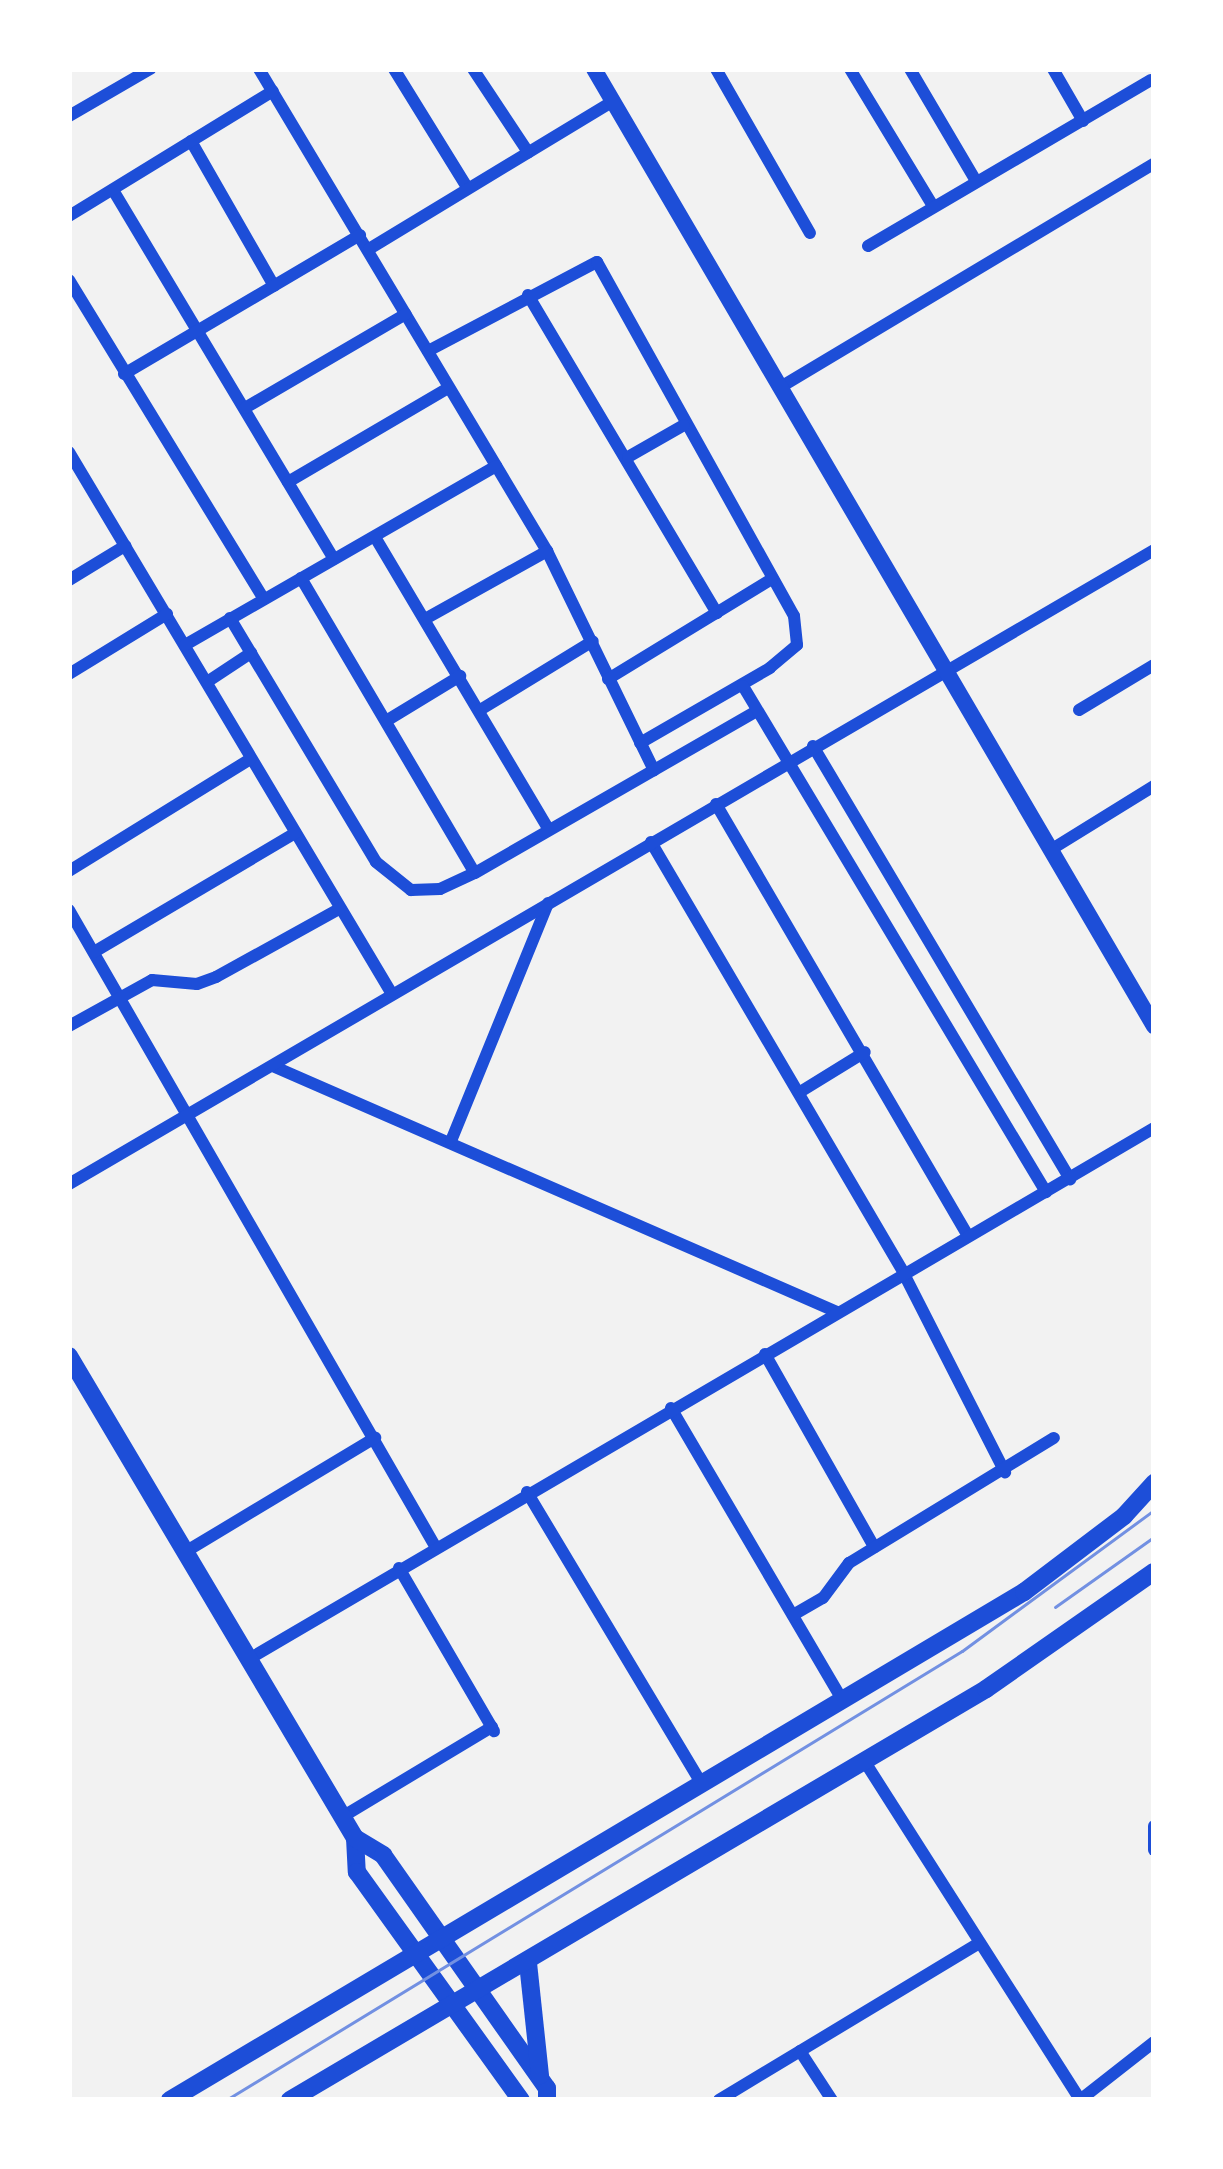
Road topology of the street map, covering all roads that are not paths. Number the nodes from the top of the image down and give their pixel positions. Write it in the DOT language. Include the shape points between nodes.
graph roads {
  1 [pos="150,69"];
  2 [pos="259,69"];
  3 [pos="394,69"];
  4 [pos="473,69"];
  5 [pos="594,69"];
  6 [pos="716,69"];
  7 [pos="850,69"];
  8 [pos="910,69"];
  9 [pos="1053,69"];
  10 [pos="1149,78"];
  11 [pos="273,91"];
  12 [pos="613,102"];
  13 [pos="69,116"];
  14 [pos="1083,121"];
  15 [pos="191,141"];
  16 [pos="528,152"];
  17 [pos="1154,164"];
  18 [pos="976,181"];
  19 [pos="466,187"];
  20 [pos="113,190"];
  21 [pos="933,206"];
  22 [pos="69,216"];
  23 [pos="810,233"];
  24 [pos="360,235"];
  25 [pos="868,246"];
  26 [pos="369,249"];
  27 [pos="69,280"];
  28 [pos="274,286"];
  29 [pos="528,295"];
  30 [pos="406,314"];
  31 [pos="195,331"];
  32 [pos="428,351"];
  33 [pos="124,374"];
  34 [pos="448,388"];
  35 [pos="779,388"];
  36 [pos="245,408"];
  37 [pos="684,425"];
  38 [pos="69,452"];
  39 [pos="628,458"];
  40 [pos="496,466"];
  41 [pos="75,476"];
  42 [pos="288,482"];
  43 [pos="375,537"];
  44 [pos="125,546"];
  45 [pos="1154,550"];
  46 [pos="547,551"];
  47 [pos="334,559"];
  48 [pos="301,578"];
  49 [pos="772,579"];
  50 [pos="69,580"];
  51 [pos="264,599"];
  52 [pos="167,614"];
  53 [pos="717,614"];
  54 [pos="230,618"];
  55 [pos="424,619"];
  56 [pos="593,641"];
  57 [pos="185,645"];
  58 [pos="251,652"];
  59 [pos="1154,665"];
  60 [pos="943,667"];
  61 [pos="69,674"];
  62 [pos="460,676"];
  63 [pos="608,679"];
  64 [pos="207,682"];
  65 [pos="743,686"];
  66 [pos="480,710"];
  67 [pos="1079,710"];
  68 [pos="757,711"];
  69 [pos="386,721"];
  70 [pos="640,743"];
  71 [pos="813,746"];
  72 [pos="250,759"];
  73 [pos="791,760"];
  74 [pos="654,770"];
  75 [pos="1154,786"];
  76 [pos="716,804"];
  77 [pos="548,828"];
  78 [pos="295,832"];
  79 [pos="651,842"];
  80 [pos="1052,849"];
  81 [pos="69,871"];
  82 [pos="475,873"];
  83 [pos="897,892"];
  84 [pos="548,902"];
  85 [pos="877,906"];
  86 [pos="339,909"];
  87 [pos="69,910"];
  88 [pos="94,952"];
  89 [pos="392,994"];
  90 [pos="119,998"];
  91 [pos="69,1026"];
  92 [pos="1154,1026"];
  93 [pos="865,1052"];
  94 [pos="275,1066"];
  95 [pos="800,1092"];
  96 [pos="186,1114"];
  97 [pos="1154,1129"];
  98 [pos="451,1141"];
  99 [pos="1070,1179"];
  100 [pos="69,1184"];
  101 [pos="1046,1192"];
  102 [pos="968,1236"];
  103 [pos="903,1273"];
  104 [pos="837,1312"];
  105 [pos="765,1354"];
  106 [pos="69,1356"];
  107 [pos="671,1408"];
  108 [pos="375,1438"];
  109 [pos="1054,1438"];
  110 [pos="1005,1472"];
  111 [pos="1154,1483"];
  112 [pos="527,1492"];
  113 [pos="435,1546"];
  114 [pos="874,1547"];
  115 [pos="185,1552"];
  116 [pos="399,1568"];
  117 [pos="1154,1573"];
  118 [pos="793,1615"];
  119 [pos="249,1659"];
  120 [pos="843,1701"];
  121 [pos="865,1762"];
  122 [pos="700,1781"];
  123 [pos="342,1817"];
  124 [pos="1154,1826"];
  125 [pos="355,1838"];
  126 [pos="1154,1850"];
  127 [pos="439,1940"];
  128 [pos="978,1944"];
  129 [pos="415,1955"];
  130 [pos="528,1963"];
  131 [pos="476,1992"];
  132 [pos="450,2007"];
  133 [pos="1154,2042"];
  134 [pos="800,2051"];
  135 [pos="540,2080"];
  136 [pos="170,2100"];
  137 [pos="290,2100"];
  138 [pos="521,2100"];
  139 [pos="547,2100"];
  140 [pos="718,2100"];
  141 [pos="832,2100"];
  142 [pos="1080,2100"];
  1 -- 13 [label="street"];
  2 -- 11 [label="street"];
  3 -- 19 [label="street"];
  4 -- 16 [label="street"];
  5 -- 12 [label="street"];
  6 -- 23 [label="street"];
  7 -- 21 [label="street"];
  8 -- 18 [label="street"];
  9 -- 14 [label="street"];
  10 -- 14 [label="street"];
  11 -- 15 [label="street"];
  11 -- 24 [label="street"];
  12 -- 16 [label="street"];
  12 -- 35 [label="street"];
  14 -- 18 [label="street"];
  15 -- 20 [label="street"];
  15 -- 28 [label="street"];
  16 -- 19 [label="street"];
  17 -- 35 [label="street"];
  18 -- 21 [label="street"];
  19 -- 26 [label="street"];
  20 -- 22 [label="street"];
  20 -- 31 [label="street"];
  21 -- 25 [label="street"];
  24 -- 26 [label="street"];
  24 -- 28 [label="street"];
  26 -- 30 [label="street"];
  27 -- 33 [label="street"];
  28 -- 31 [label="street"];
  29 -- 32 [label="street"];
  29 -- 37 [label="street" via="597,262"];
  29 -- 39 [label="street"];
  30 -- 32 [label="street"];
  30 -- 36 [label="street"];
  31 -- 33 [label="street"];
  31 -- 36 [label="street"];
  32 -- 34 [label="street"];
  33 -- 51 [label="street"];
  34 -- 40 [label="street"];
  34 -- 42 [label="street"];
  35 -- 60 [label="street"];
  36 -- 42 [label="street"];
  37 -- 39 [label="street"];
  37 -- 49 [label="street"];
  38 -- 41 [label="street"];
  39 -- 53 [label="street"];
  40 -- 43 [label="street"];
  40 -- 46 [label="street"];
  41 -- 44 [label="street"];
  42 -- 47 [label="street"];
  43 -- 47 [label="street"];
  43 -- 55 [label="street"];
  44 -- 50 [label="street"];
  44 -- 52 [label="street"];
  45 -- 60 [label="street"];
  46 -- 55 [label="street"];
  46 -- 56 [label="street"];
  47 -- 48 [label="street"];
  48 -- 51 [label="street"];
  48 -- 69 [label="street"];
  49 -- 53 [label="street"];
  49 -- 65 [label="street" via="794,616 797,644"];
  51 -- 54 [label="street"];
  52 -- 57 [label="street"];
  52 -- 61 [label="street"];
  53 -- 63 [label="street"];
  54 -- 57 [label="street"];
  54 -- 58 [label="street"];
  55 -- 62 [label="street"];
  56 -- 63 [label="street"];
  56 -- 66 [label="street"];
  57 -- 64 [label="street"];
  58 -- 64 [label="street"];
  58 -- 82 [label="street" via="393,881 427,891"];
  59 -- 67 [label="street"];
  60 -- 71 [label="street"];
  60 -- 80 [label="street"];
  62 -- 66 [label="street"];
  62 -- 69 [label="street"];
  63 -- 70 [label="street"];
  64 -- 72 [label="street"];
  65 -- 68 [label="street"];
  65 -- 70 [label="street"];
  66 -- 77 [label="street"];
  68 -- 73 [label="street"];
  68 -- 74 [label="street"];
  69 -- 82 [label="street"];
  70 -- 74 [label="street"];
  71 -- 73 [label="street"];
  71 -- 83 [label="street"];
  72 -- 78 [label="street"];
  72 -- 81 [label="street"];
  73 -- 76 [label="street"];
  73 -- 85 [label="street"];
  74 -- 77 [label="street"];
  75 -- 80 [label="street"];
  76 -- 79 [label="street"];
  76 -- 93 [label="street"];
  77 -- 82 [label="street"];
  78 -- 86 [label="street"];
  78 -- 88 [label="street"];
  79 -- 84 [label="street"];
  79 -- 95 [label="street"];
  80 -- 92 [label="street"];
  83 -- 85 [label="street"];
  83 -- 99 [label="street"];
  84 -- 89 [label="street"];
  84 -- 98 [label="street"];
  85 -- 101 [label="street"];
  86 -- 89 [label="street"];
  86 -- 90 [label="street" via="201,983 159,978"];
  87 -- 88 [label="street"];
  88 -- 90 [label="street"];
  89 -- 94 [label="street"];
  90 -- 91 [label="street"];
  90 -- 96 [label="street"];
  93 -- 95 [label="street"];
  93 -- 102 [label="street"];
  94 -- 96 [label="street"];
  94 -- 98 [label="street"];
  95 -- 103 [label="street"];
  96 -- 100 [label="street"];
  96 -- 108 [label="street"];
  97 -- 99 [label="street"];
  98 -- 104 [label="street"];
  99 -- 101 [label="street"];
  101 -- 102 [label="street"];
  102 -- 103 [label="street"];
  103 -- 104 [label="street"];
  103 -- 110 [label="street"];
  104 -- 105 [label="street"];
  105 -- 107 [label="street"];
  105 -- 114 [label="street"];
  106 -- 115 [label="main road"];
  107 -- 112 [label="street"];
  107 -- 118 [label="street"];
  108 -- 113 [label="street"];
  108 -- 115 [label="street"];
  109 -- 110 [label="street"];
  110 -- 114 [label="street"];
  111 -- 120 [label="main road" via="1067,1563"];
  112 -- 113 [label="street"];
  112 -- 122 [label="street"];
  113 -- 116 [label="street"];
  114 -- 118 [label="street"];
  115 -- 119 [label="main road"];
  116 -- 119 [label="street"];
  116 -- 123 [label="street" via="493,1729"];
  117 -- 121 [label="main road" via="1058,1644"];
  118 -- 120 [label="street"];
  119 -- 123 [label="main road"];
  120 -- 122 [label="main road"];
  121 -- 128 [label="street"];
  121 -- 130 [label="main road"];
  122 -- 127 [label="main road"];
  123 -- 125 [label="main road"];
  124 -- 126 [label="street"];
  125 -- 127 [label="main road" via="383,1855"];
  125 -- 129 [label="main road" via="358,1872"];
  127 -- 129 [label="main road"];
  127 -- 131 [label="main road"];
  128 -- 134 [label="street"];
  128 -- 142 [label="street"];
  129 -- 132 [label="main road"];
  129 -- 136 [label="main road"];
  130 -- 131 [label="main road"];
  130 -- 135 [label="main road"];
  131 -- 132 [label="main road"];
  131 -- 135 [label="main road"];
  132 -- 137 [label="main road"];
  132 -- 138 [label="main road"];
  133 -- 142 [label="street"];
  134 -- 140 [label="street"];
  134 -- 141 [label="street"];
  135 -- 139 [label="main road"];
}
